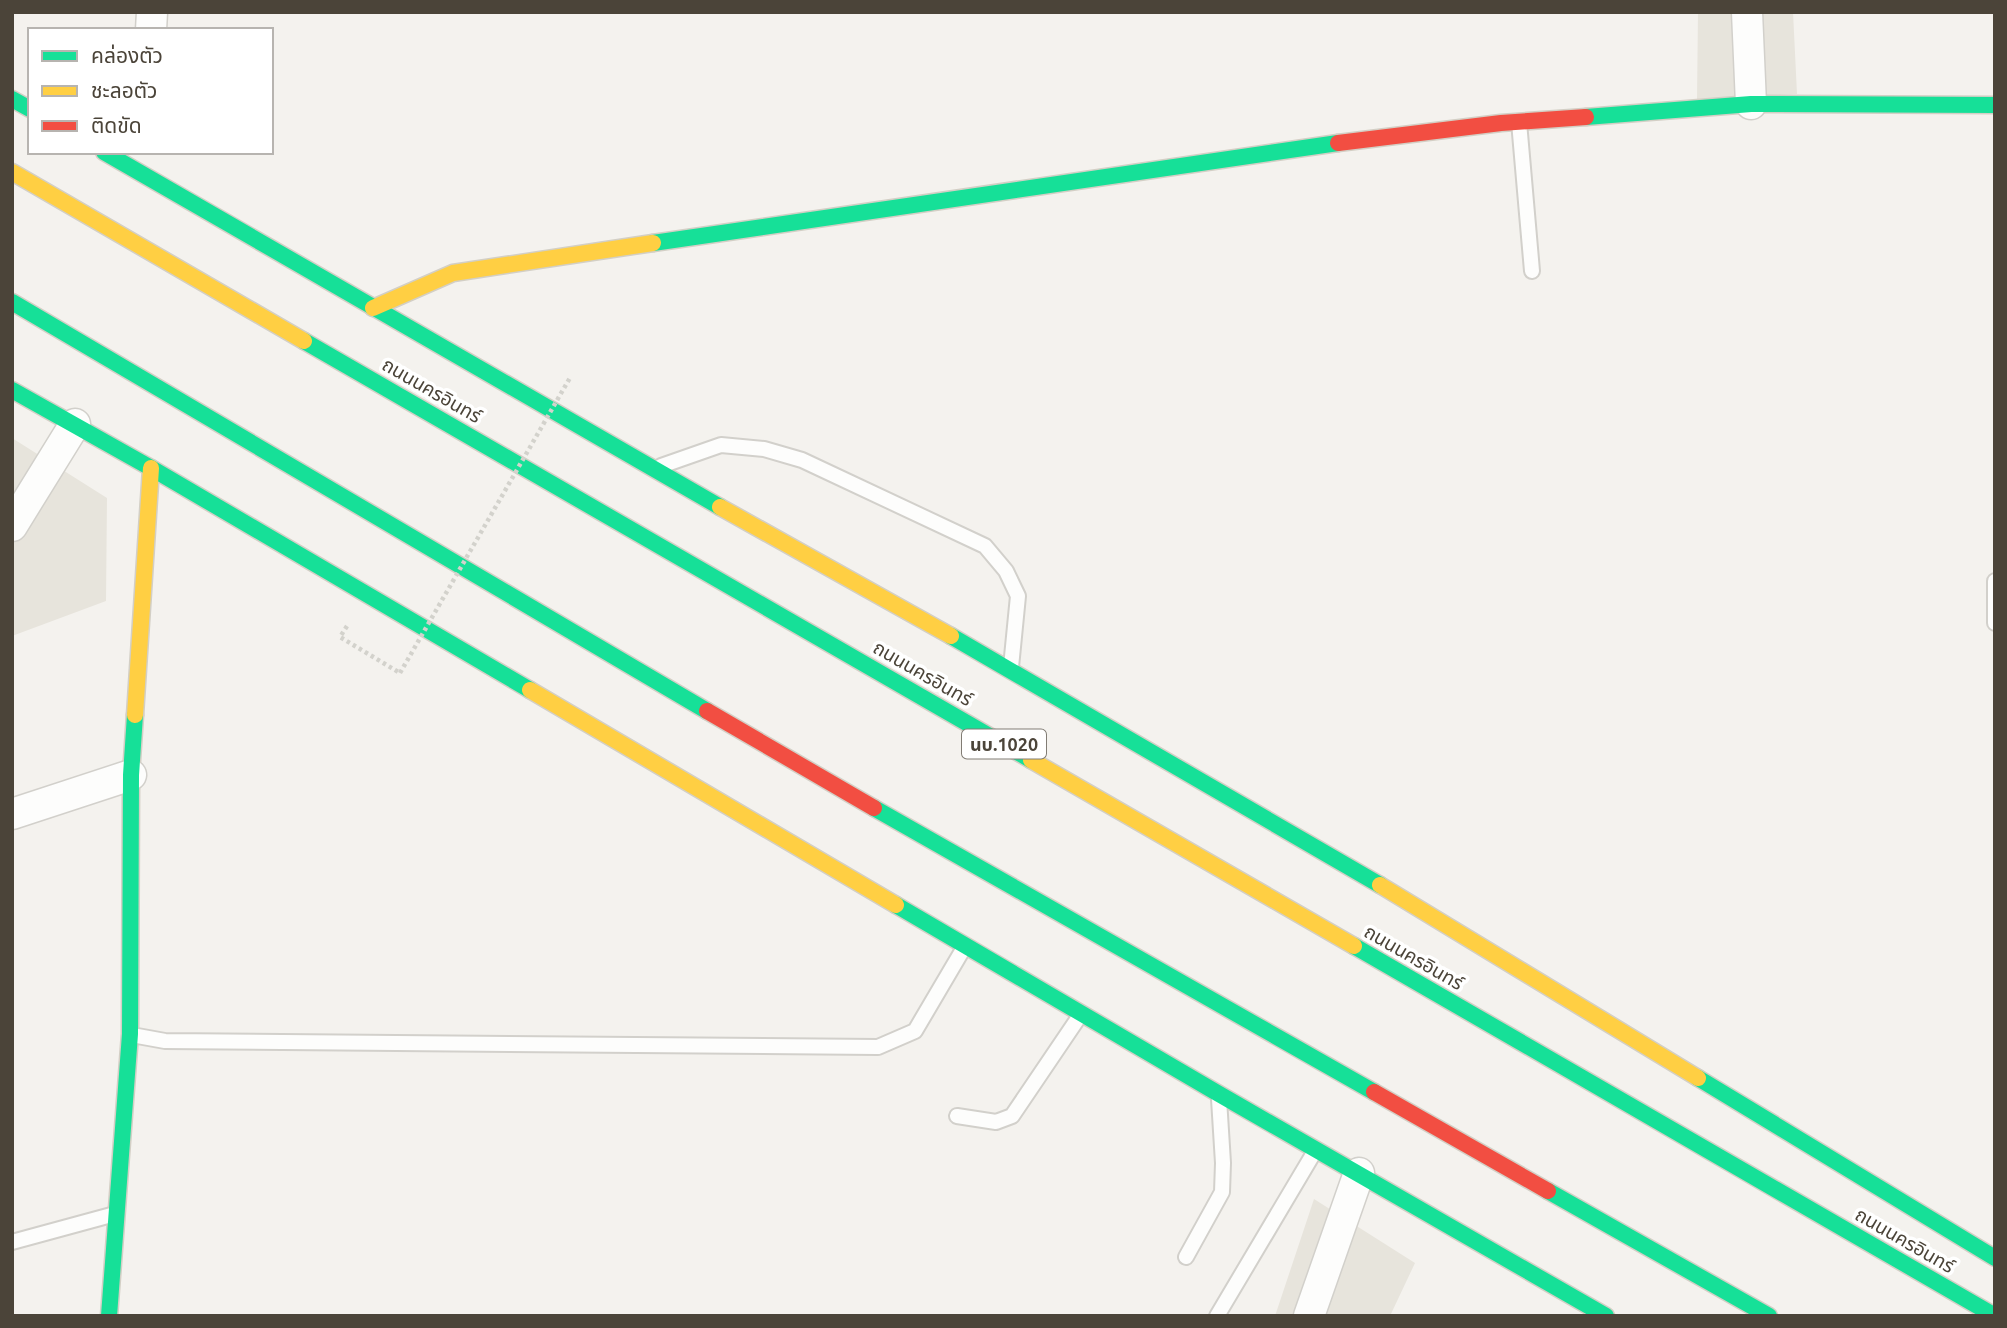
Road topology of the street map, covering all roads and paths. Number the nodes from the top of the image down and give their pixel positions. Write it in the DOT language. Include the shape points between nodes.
graph roads {
  1 [pos="1747,12"];
  2 [pos="12,99"];
  3 [pos="1751,104"];
  4 [pos="1995,105"];
  5 [pos="28,108"];
  6 [pos="1519,122"];
  7 [pos="111,154"];
  8 [pos="140,162"];
  9 [pos="12,172"];
  10 [pos="1532,271"];
  11 [pos="12,302"];
  12 [pos="373,308"];
  13 [pos="571,376"];
  14 [pos="12,390"];
  15 [pos="75,424"];
  16 [pos="151,468"];
  17 [pos="653,469"];
  18 [pos="13,524"];
  19 [pos="1995,581"];
  20 [pos="1995,623"];
  21 [pos="340,637"];
  22 [pos="1010,669"];
  23 [pos="131,775"];
  24 [pos="12,814"];
  25 [pos="965,945"];
  26 [pos="1082,1013"];
  27 [pos="130,1034"];
  28 [pos="1219,1094"];
  29 [pos="957,1116"];
  30 [pos="1316,1149"];
  31 [pos="1359,1173"];
  32 [pos="116,1213"];
  33 [pos="12,1242"];
  34 [pos="1186,1257"];
  35 [pos="1995,1258"];
  36 [pos="109,1316"];
  37 [pos="1217,1316"];
  38 [pos="1308,1316"];
  39 [pos="1606,1316"];
  40 [pos="1769,1316"];
  41 [pos="1995,1316"];
  1 -- 3 [label="street"];
  2 -- 5 [label="main road"];
  3 -- 4 [label="main road"];
  3 -- 6 [label="main road"];
  6 -- 10 [label="lane"];
  6 -- 12 [label="main road" via="1318,145 453,273"];
  7 -- 8 [label="main road, ถนนนครอินทร์"];
  8 -- 12 [label="main road, ถนนนครอินทร์"];
  9 -- 41 [label="main road, ถนนนครอินทร์ / นบ.1020"];
  11 -- 40 [label="main road" via="783,756"];
  12 -- 17 [label="main road, ถนนนครอินทร์"];
  13 -- 21 [label="path, bridge" via="400,673"];
  14 -- 15 [label="main road"];
  15 -- 16 [label="main road"];
  15 -- 18 [label="street"];
  16 -- 23 [label="main road"];
  16 -- 25 [label="main road"];
  17 -- 22 [label="main road, ถนนนครอินทร์"];
  17 -- 22 [label="lane" via="721,445 764,449 802,460 985,546 1006,570 1018,596"];
  19 -- 20 [label="lane"];
  22 -- 35 [label="main road, ถนนนครอินทร์" via="1377,883"];
  23 -- 24 [label="street"];
  23 -- 27 [label="main road"];
  25 -- 26 [label="main road"];
  25 -- 27 [label="lane" via="915,1031 878,1047 165,1041"];
  26 -- 28 [label="main road"];
  26 -- 29 [label="lane" via="1012,1116 996,1122"];
  27 -- 32 [label="main road"];
  28 -- 30 [label="main road"];
  28 -- 34 [label="lane" via="1222,1192"];
  30 -- 31 [label="main road"];
  30 -- 37 [label="lane"];
  31 -- 38 [label="street"];
  31 -- 39 [label="main road"];
  32 -- 33 [label="lane"];
  32 -- 36 [label="main road"];
}
